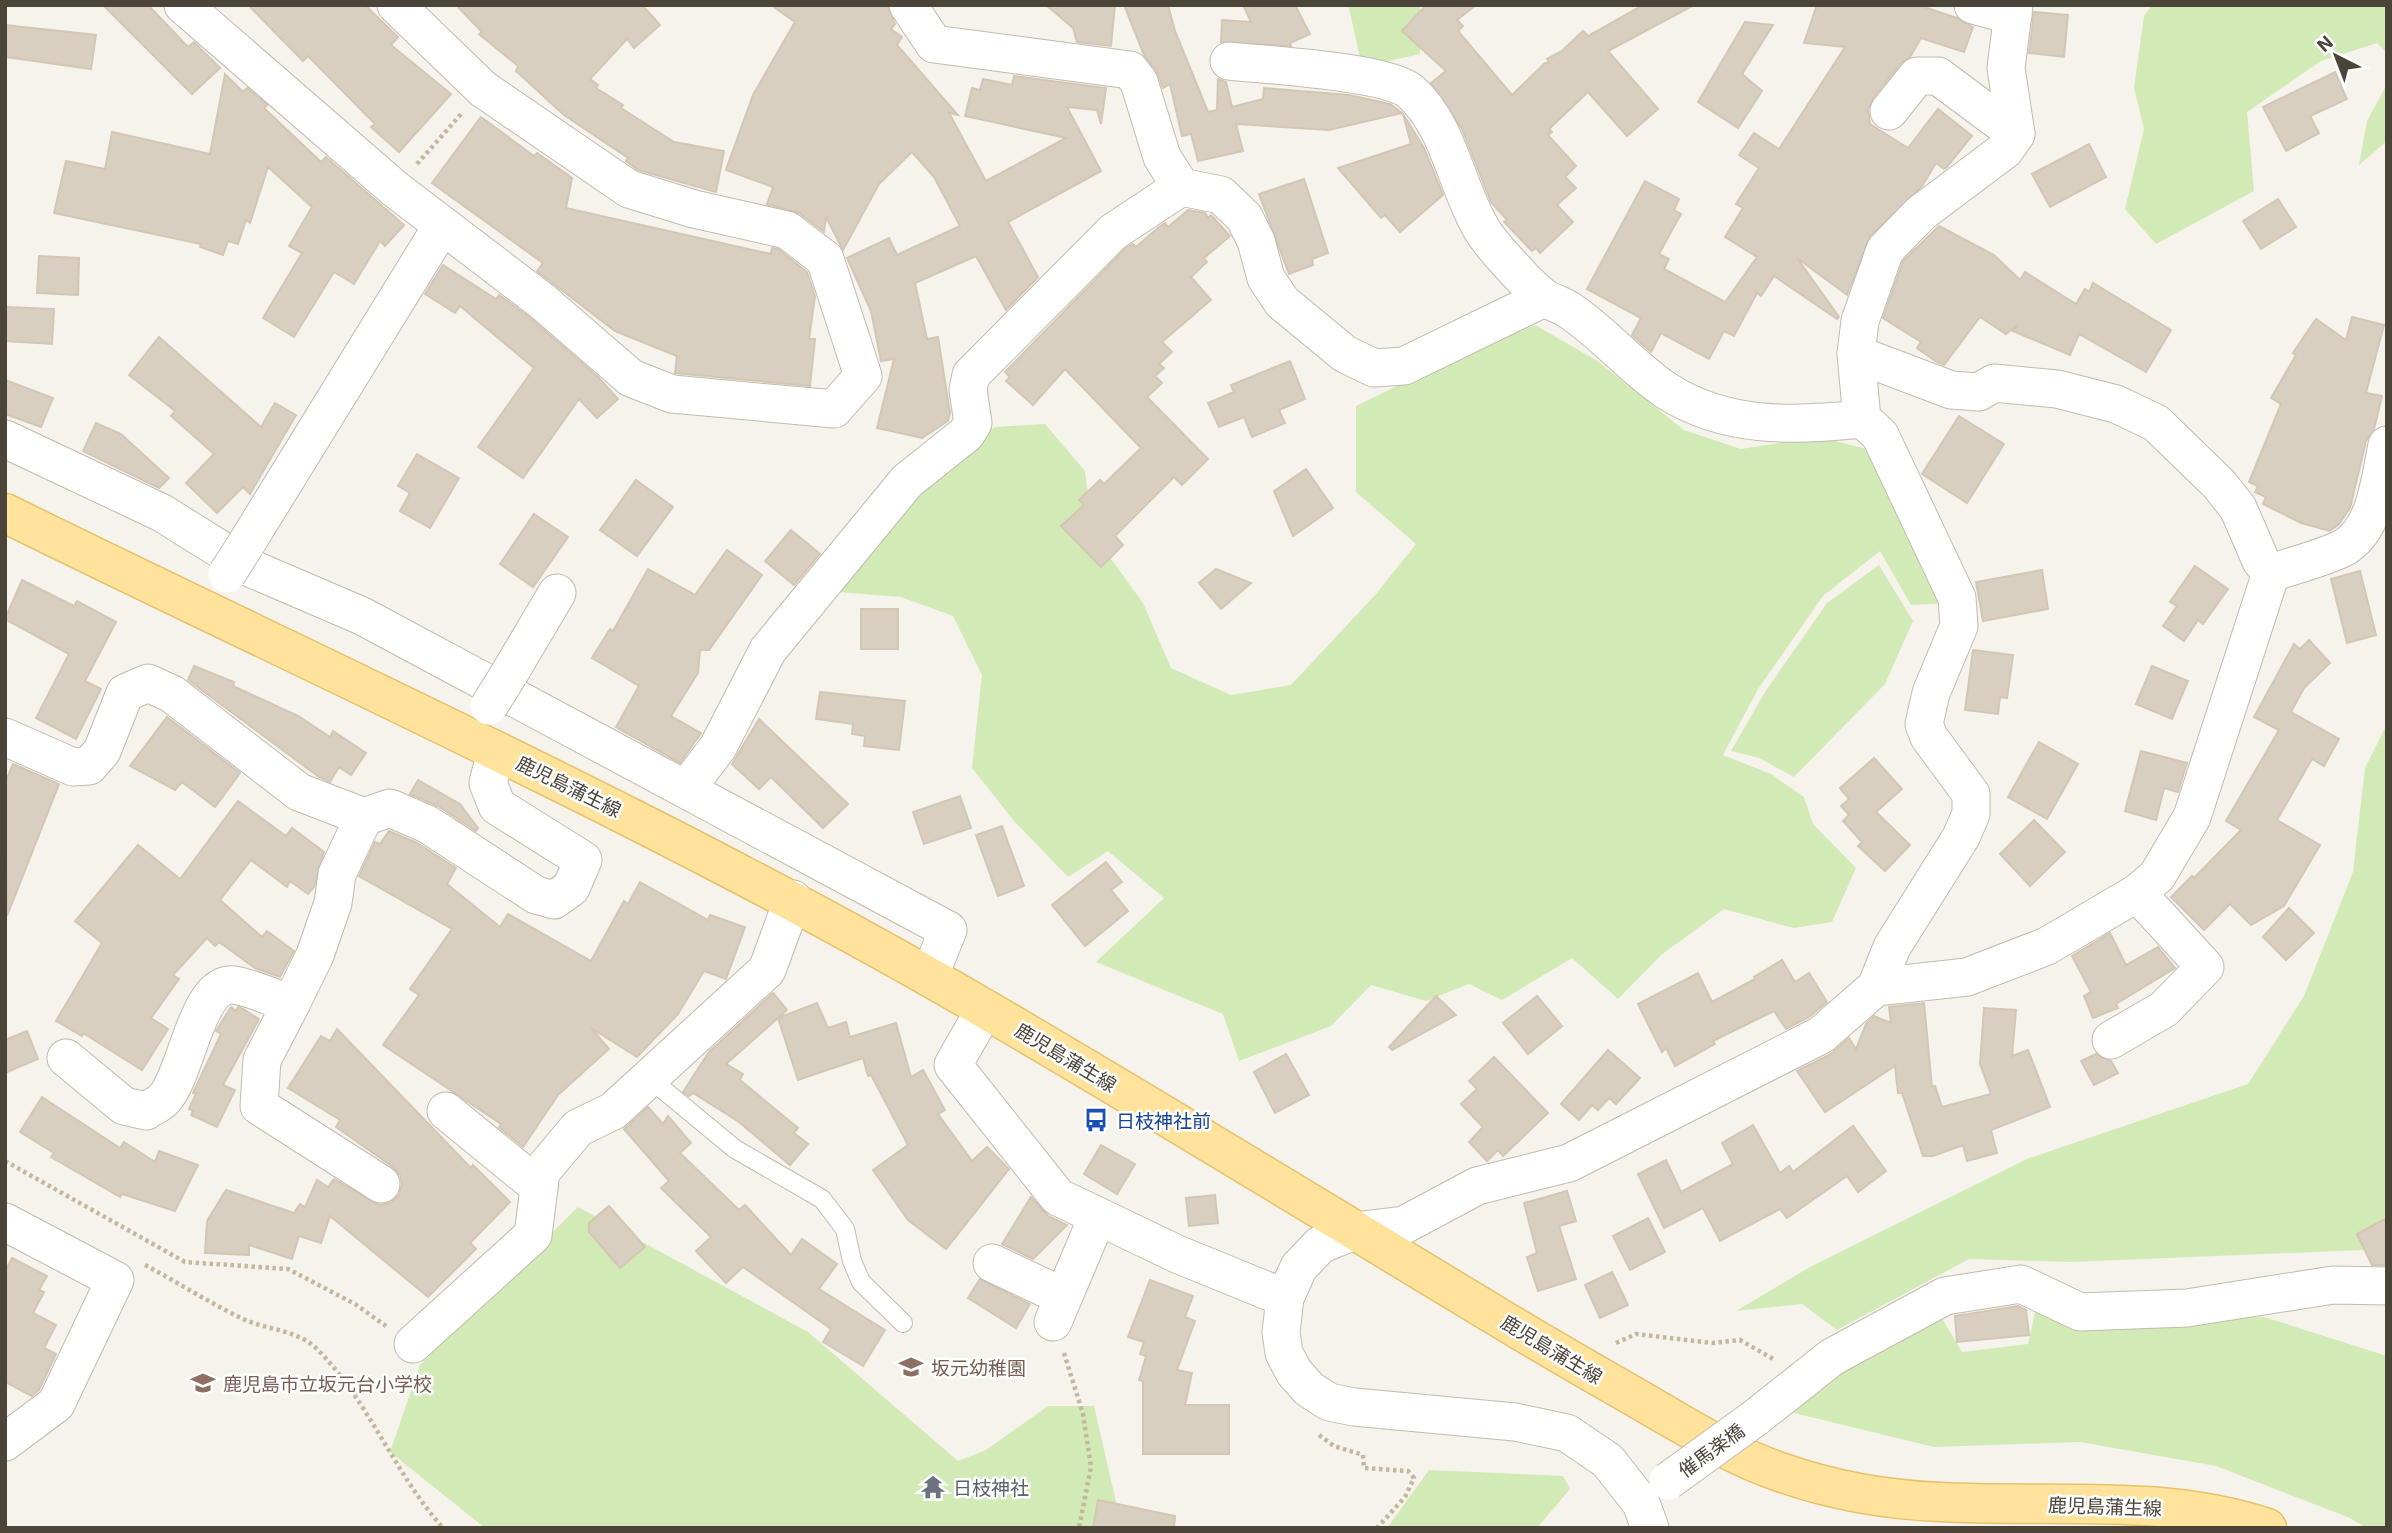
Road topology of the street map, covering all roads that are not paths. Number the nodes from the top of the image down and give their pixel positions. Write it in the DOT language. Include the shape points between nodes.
graph roads {
  1 [pos="183,5"];
  2 [pos="396,5"];
  3 [pos="908,5"];
  4 [pos="1973,5"];
  5 [pos="2013,11"];
  6 [pos="1229,61"];
  7 [pos="1889,111"];
  8 [pos="2016,134"];
  9 [pos="1181,187"];
  10 [pos="442,226"];
  11 [pos="1544,298"];
  12 [pos="1856,354"];
  13 [pos="1862,419"];
  14 [pos="5,439"];
  15 [pos="2387,445"];
  16 [pos="5,513"];
  17 [pos="2270,573"];
  18 [pos="557,593"];
  19 [pos="204,611"];
  20 [pos="485,732"];
  21 [pos="5,737"];
  22 [pos="687,788"];
  23 [pos="365,817"];
  24 [pos="2137,893"];
  25 [pos="793,900"];
  26 [pos="929,977"];
  27 [pos="1876,987"];
  28 [pos="291,1004"];
  29 [pos="985,1009"];
  30 [pos="2111,1040"];
  31 [pos="66,1058"];
  32 [pos="649,1079"];
  33 [pos="446,1111"];
  34 [pos="381,1184"];
  35 [pos="539,1187"];
  36 [pos="1097,1218"];
  37 [pos="5,1222"];
  38 [pos="1354,1231"];
  39 [pos="992,1263"];
  40 [pos="2387,1286"];
  41 [pos="1286,1298"];
  42 [pos="903,1323"];
  43 [pos="413,1344"];
  44 [pos="14,1425"];
  45 [pos="1653,1504"];
  46 [pos="2267,1528"];
  1 -- 10 [label="street"];
  2 -- 10 [label="street" via="483,89 629,189 787,230 825,259 863,376 834,409 672,394 631,377 542,301"];
  3 -- 9 [label="street" via="934,44 1130,70 1139,82 1162,157"];
  4 -- 5 [label="street"];
  5 -- 8 [label="street" via="2006,68"];
  6 -- 11 [label="street" via="1359,75 1410,91 1440,134 1482,232"];
  7 -- 8 [label="street" via="1917,76 1938,76"];
  8 -- 12 [label="street" via="2005,150 1920,212 1885,250 1860,321"];
  9 -- 11 [label="street" via="1221,195 1244,217 1266,278 1282,302 1345,354 1374,368 1404,366"];
  9 -- 22 [label="street" via="1113,232 971,375 968,390 973,423 966,434 907,481 768,650 718,747"];
  10 -- 19 [label="street"];
  11 -- 13 [label="street" via="1568,309 1666,390 1703,411 1738,420 1782,423"];
  12 -- 13 [label="street"];
  12 -- 17 [label="street" via="1951,390 1979,392 1994,383 2057,389 2116,404 2156,423 2238,508"];
  13 -- 27 [label="street" via="1880,435 1957,598 1959,626 1931,693 1924,724 1971,794 1971,814 1961,837 1892,947"];
  14 -- 22 [label="street" via="162,513 250,568 362,616"];
  15 -- 17 [label="street" via="2374,505 2361,529 2344,547"];
  16 -- 19 [label="main road, 鹿児島蒲生線"];
  17 -- 24 [label="street" via="2192,817 2157,876"];
  18 -- 20 [label="street, bridge" via="509,674"];
  19 -- 20 [label="main road, 鹿児島蒲生線"];
  20 -- 23 [label="street" via="488,783 497,806 583,860 570,888 554,900 536,895 427,824 390,808"];
  20 -- 25 [label="main road, 鹿児島蒲生線"];
  21 -- 23 [label="street" via="72,767 89,766 102,751 125,693 148,683 172,694 299,792"];
  22 -- 26 [label="street" via="948,930"];
  23 -- 28 [label="street" via="337,874 333,904"];
  24 -- 27 [label="street" via="2047,946 1967,977"];
  24 -- 30 [label="street" via="2206,967 2164,1009"];
  25 -- 26 [label="main road, 鹿児島蒲生線"];
  25 -- 32 [label="street" via="767,970"];
  26 -- 29 [label="main road, 鹿児島蒲生線"];
  27 -- 38 [label="street" via="1821,1035 1569,1163 1477,1186 1404,1225"];
  28 -- 31 [label="street" via="234,985 221,986 209,996 164,1100 146,1111 124,1106"];
  28 -- 34 [label="street" via="262,1060 259,1106"];
  29 -- 36 [label="street" via="953,1065 1058,1197"];
  29 -- 38 [label="main road, 鹿児島蒲生線"];
  32 -- 35 [label="street" via="613,1111 578,1128 541,1172"];
  32 -- 42 [label="lane" via="735,1149 821,1199 845,1229 861,1282"];
  33 -- 35 [label="street"];
  35 -- 43 [label="street" via="533,1236"];
  36 -- 39 [label="street" via="1058,1309"];
  36 -- 41 [label="street"];
  37 -- 44 [label="street" via="115,1280 56,1404"];
  38 -- 41 [label="street" via="1320,1245 1299,1267"];
  38 -- 46 [label="main road, 鹿児島蒲生線" via="1723,1448 1779,1472 1847,1491 1896,1498 2128,1504 2189,1510"];
  40 -- 45 [label="street, 催馬楽橋, bridge" via="2333,1285 2187,1308 2080,1312 2021,1284 1945,1296 1832,1357"];
  41 -- 45 [label="street" via="1281,1332 1284,1353 1309,1389 1329,1402 1515,1422 1567,1433 1608,1461"];
}
